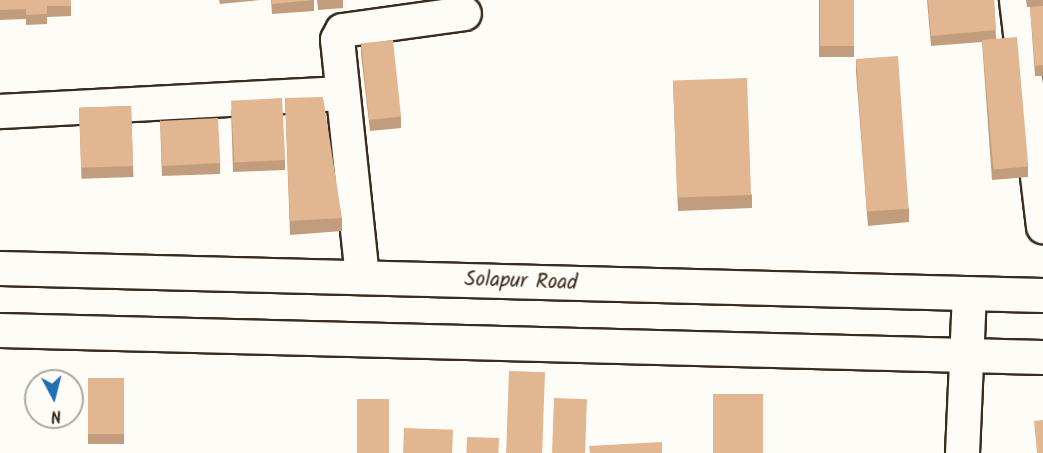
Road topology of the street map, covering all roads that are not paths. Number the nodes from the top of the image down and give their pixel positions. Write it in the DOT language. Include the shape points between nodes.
graph roads {
  1 [pos="1016,0"];
  2 [pos="464,13"];
  3 [pos="340,93"];
  4 [pos="0,111"];
  5 [pos="1043,226"];
  6 [pos="0,268"];
  7 [pos="362,278"];
  8 [pos="969,293"];
  9 [pos="1043,295"];
  10 [pos="0,330"];
  11 [pos="965,355"];
  12 [pos="1043,357"];
  13 [pos="962,453"];
  1 -- 5 [label="main road"];
  2 -- 3 [label="main road" via="342,30 337,39"];
  3 -- 4 [label="main road"];
  3 -- 7 [label="main road"];
  6 -- 7 [label="main road, Solapur Road"];
  7 -- 8 [label="main road, Solapur Road"];
  8 -- 9 [label="main road, Solapur Road"];
  8 -- 11 [label="main road"];
  10 -- 11 [label="main road"];
  11 -- 12 [label="main road"];
  11 -- 13 [label="main road"];
}
